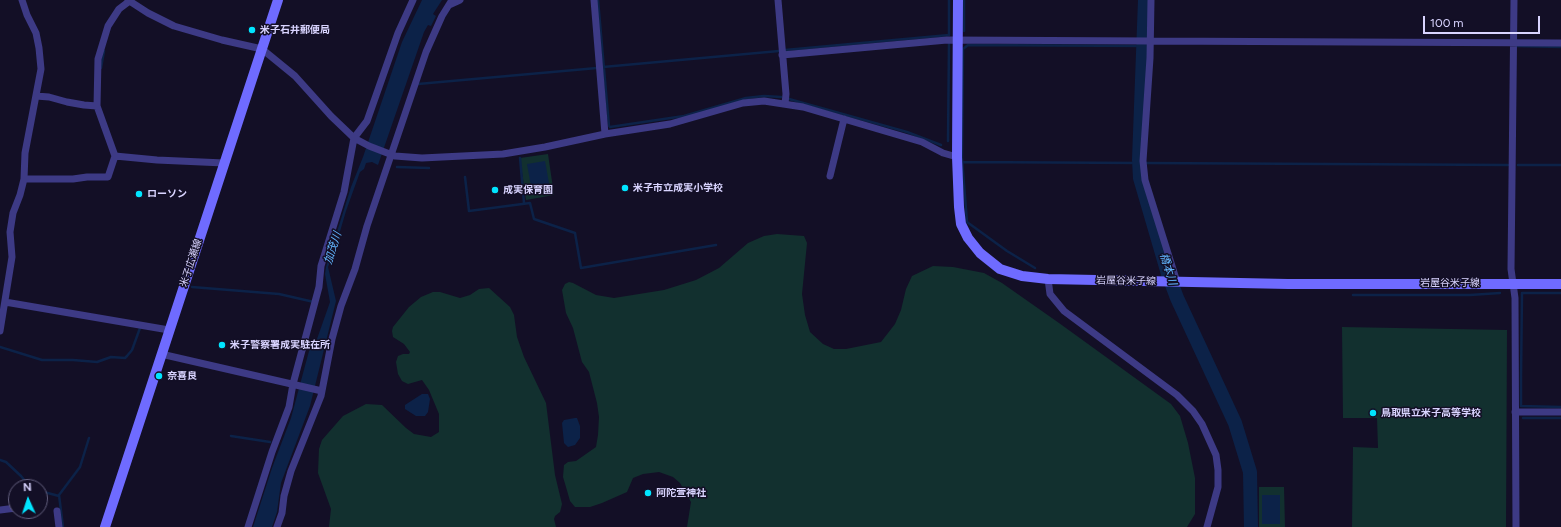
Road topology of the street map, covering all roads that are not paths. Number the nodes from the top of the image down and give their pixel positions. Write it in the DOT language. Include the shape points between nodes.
graph roads {
  1 [pos="22,0"];
  2 [pos="130,0"];
  3 [pos="278,0"];
  4 [pos="413,0"];
  5 [pos="460,0"];
  6 [pos="594,0"];
  7 [pos="778,0"];
  8 [pos="958,0"];
  9 [pos="1151,0"];
  10 [pos="1514,0"];
  11 [pos="450,3"];
  12 [pos="958,40"];
  13 [pos="1146,41"];
  14 [pos="1514,43"];
  15 [pos="1561,43"];
  16 [pos="262,49"];
  17 [pos="782,55"];
  18 [pos="36,96"];
  19 [pos="785,104"];
  20 [pos="97,106"];
  21 [pos="844,119"];
  22 [pos="605,134"];
  23 [pos="354,138"];
  24 [pos="391,155"];
  25 [pos="115,156"];
  26 [pos="957,157"];
  27 [pos="224,164"];
  28 [pos="830,176"];
  29 [pos="24,178"];
  30 [pos="1048,279"];
  31 [pos="1172,282"];
  32 [pos="1514,283"];
  33 [pos="1561,284"];
  34 [pos="4,298"];
  35 [pos="169,330"];
  36 [pos="0,332"];
  37 [pos="161,354"];
  38 [pos="294,384"];
  39 [pos="322,391"];
  40 [pos="1515,412"];
  41 [pos="1561,412"];
  42 [pos="57,511"];
  43 [pos="59,527"];
  44 [pos="105,527"];
  45 [pos="248,527"];
  46 [pos="277,527"];
  47 [pos="1207,527"];
  48 [pos="1516,527"];
  1 -- 18 [label="street" via="36,33 39,48 40,69"];
  2 -- 16 [label="street" via="148,14 174,26"];
  2 -- 20 [label="street" via="112,18 102,41 98,59"];
  3 -- 16 [label="main road, 米子広瀬線"];
  4 -- 23 [label="street" via="398,33 367,121"];
  5 -- 11 [label="street"];
  6 -- 22 [label="street"];
  7 -- 17 [label="street"];
  8 -- 12 [label="main road, 岩屋谷米子線"];
  9 -- 13 [label="street"];
  10 -- 14 [label="street"];
  11 -- 24 [label="street" via="426,52"];
  12 -- 13 [label="street"];
  12 -- 17 [label="street"];
  12 -- 26 [label="main road, 岩屋谷米子線"];
  13 -- 14 [label="street"];
  13 -- 31 [label="street" via="1143,161 1145,180"];
  14 -- 15 [label="street"];
  14 -- 32 [label="street" via="1511,270"];
  16 -- 23 [label="street" via="295,76"];
  16 -- 27 [label="main road, 米子広瀬線"];
  17 -- 19 [label="street"];
  18 -- 20 [label="street"];
  18 -- 29 [label="street" via="26,146"];
  19 -- 21 [label="street"];
  19 -- 22 [label="street" via="764,101 743,103 670,124"];
  20 -- 25 [label="street"];
  21 -- 26 [label="street" via="922,142"];
  21 -- 28 [label="street"];
  22 -- 24 [label="street" via="503,154 416,158"];
  23 -- 24 [label="street"];
  23 -- 38 [label="street" via="344,192 321,266 319,288"];
  24 -- 39 [label="street" via="341,306"];
  25 -- 27 [label="street"];
  25 -- 29 [label="street" via="108,177"];
  26 -- 30 [label="main road, 岩屋谷米子線" via="961,224 968,238 980,253 1000,269 1022,276"];
  27 -- 35 [label="main road, 米子広瀬線"];
  29 -- 34 [label="street" via="13,213 10,232 12,257"];
  30 -- 31 [label="main road, 岩屋谷米子線"];
  30 -- 47 [label="street" via="1050,294 1064,311 1177,394 1202,424 1216,455 1218,470 1218,487"];
  31 -- 32 [label="main road, 岩屋谷米子線"];
  32 -- 33 [label="main road, 岩屋谷米子線"];
  32 -- 40 [label="street"];
  34 -- 35 [label="street"];
  34 -- 36 [label="street"];
  35 -- 37 [label="main road, 米子広瀬線"];
  37 -- 38 [label="street"];
  37 -- 44 [label="main road, 米子広瀬線"];
  38 -- 39 [label="street"];
  38 -- 45 [label="street" via="289,407"];
  39 -- 46 [label="street" via="291,471"];
  40 -- 41 [label="street"];
  40 -- 48 [label="street"];
  42 -- 43 [label="street"];
}
